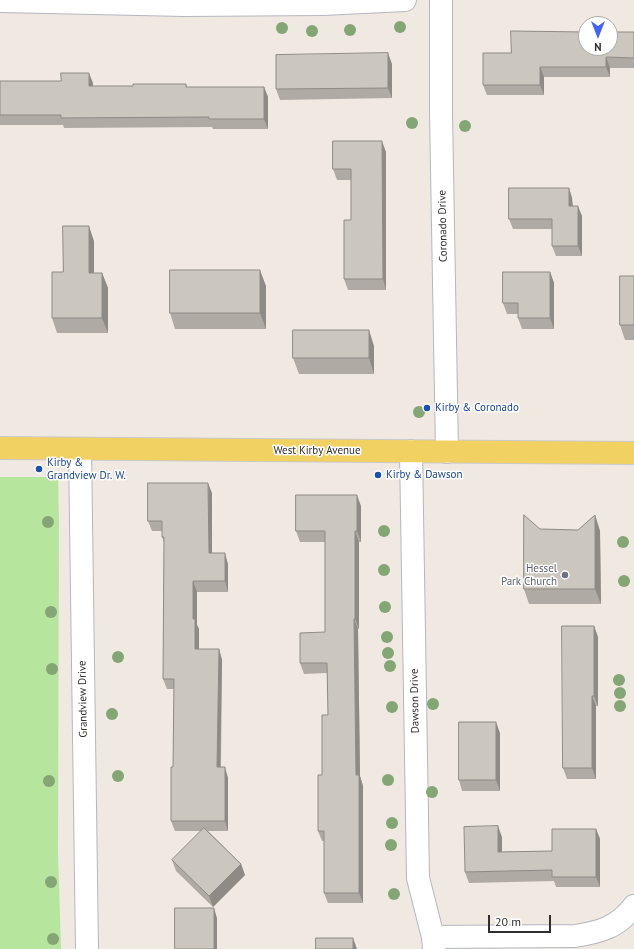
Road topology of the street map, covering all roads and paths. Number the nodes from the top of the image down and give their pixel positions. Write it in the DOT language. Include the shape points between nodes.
graph roads {
  1 [pos="404,0"];
  2 [pos="441,0"];
  3 [pos="0,1"];
  4 [pos="0,448"];
  5 [pos="80,449"];
  6 [pos="411,451"];
  7 [pos="447,452"];
  8 [pos="634,453"];
  9 [pos="634,906"];
  10 [pos="434,943"];
  11 [pos="87,949"];
  1 -- 3 [label="street" via="323,4 193,5"];
  2 -- 7 [label="street, Coronado Drive"];
  4 -- 5 [label="main road, West Kirby Avenue"];
  5 -- 6 [label="main road, West Kirby Avenue"];
  5 -- 11 [label="street, Grandview Drive"];
  6 -- 7 [label="main road, West Kirby Avenue"];
  6 -- 10 [label="street, Dawson Drive" via="418,878"];
  7 -- 8 [label="main road, West Kirby Avenue"];
  9 -- 10 [label="street" via="626,916 596,933"];
}
